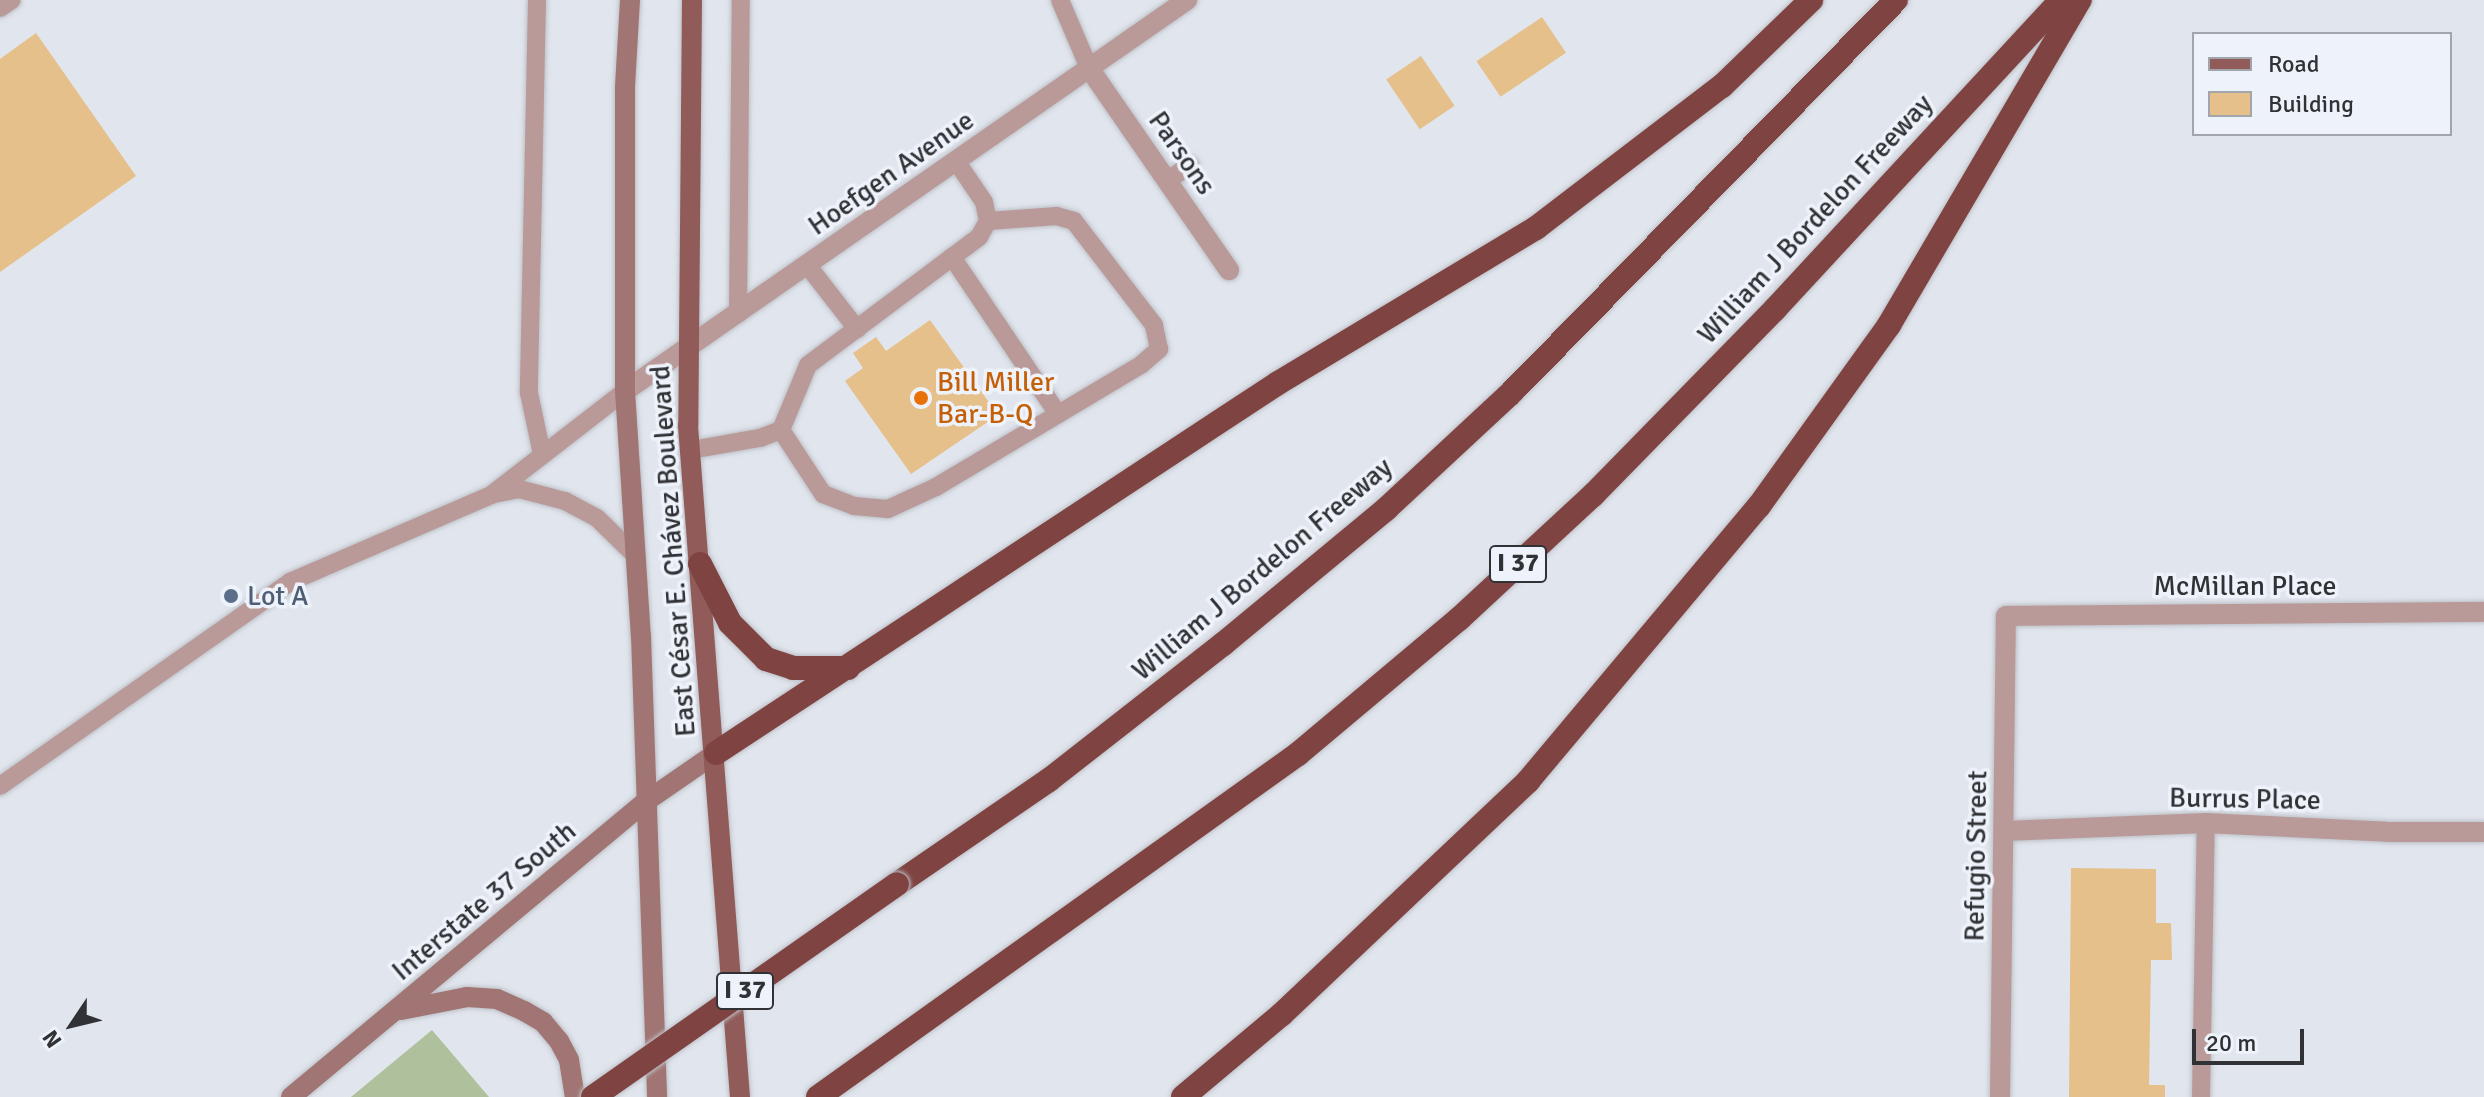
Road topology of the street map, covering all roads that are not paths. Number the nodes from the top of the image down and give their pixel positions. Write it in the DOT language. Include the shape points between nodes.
graph roads {
  1 [pos="12,0"];
  2 [pos="537,0"];
  3 [pos="630,0"];
  4 [pos="692,0"];
  5 [pos="741,0"];
  6 [pos="1060,0"];
  7 [pos="1187,0"];
  8 [pos="1811,0"];
  9 [pos="1896,0"];
  10 [pos="2061,0"];
  11 [pos="2080,0"];
  12 [pos="0,8"];
  13 [pos="1089,68"];
  14 [pos="956,161"];
  15 [pos="1190,165"];
  16 [pos="1167,181"];
  17 [pos="988,221"];
  18 [pos="952,257"];
  19 [pos="808,266"];
  20 [pos="1229,270"];
  21 [pos="738,314"];
  22 [pos="857,329"];
  23 [pos="687,349"];
  24 [pos="625,391"];
  25 [pos="1058,414"];
  26 [pos="781,430"];
  27 [pos="691,450"];
  28 [pos="542,454"];
  29 [pos="491,495"];
  30 [pos="635,555"];
  31 [pos="700,564"];
  32 [pos="2484,612"];
  33 [pos="2006,616"];
  34 [pos="848,668"];
  35 [pos="716,753"];
  36 [pos="0,786"];
  37 [pos="645,802"];
  38 [pos="2206,823"];
  39 [pos="2004,831"];
  40 [pos="2484,832"];
  41 [pos="394,1012"];
  42 [pos="291,1097"];
  43 [pos="575,1097"];
  44 [pos="593,1097"];
  45 [pos="657,1097"];
  46 [pos="740,1097"];
  47 [pos="818,1097"];
  48 [pos="1183,1097"];
  49 [pos="2000,1097"];
  50 [pos="2201,1097"];
  1 -- 12 [label="lane"];
  2 -- 28 [label="lane" via="529,393"];
  3 -- 24 [label="main road, East César E. Chávez Boulevard"];
  4 -- 23 [label="main road, East César E. Chávez Boulevard"];
  5 -- 21 [label="lane"];
  6 -- 13 [label="lane"];
  7 -- 13 [label="street, Hoefgen Avenue"];
  8 -- 34 [label="highway" via="1722,86 1536,228 1278,383"];
  9 -- 44 [label="highway, William J Bordelon Freeway / I 37, bridge" via="1511,393 1386,509 1049,780"];
  10 -- 47 [label="highway, William J Bordelon Freeway / I 37" via="1775,309 1593,495 1459,619 1298,754"];
  11 -- 48 [label="highway" via="1889,325 1759,506 1528,781 1282,1014"];
  13 -- 14 [label="street, Hoefgen Avenue"];
  13 -- 16 [label="street, Parsons"];
  14 -- 17 [label="lane" via="984,202"];
  14 -- 19 [label="street, Hoefgen Avenue"];
  15 -- 16 [label="lane"];
  16 -- 20 [label="street, Parsons"];
  17 -- 18 [label="lane" via="979,237"];
  17 -- 25 [label="lane" via="1057,216 1074,221 1154,325 1159,349"];
  18 -- 22 [label="lane"];
  18 -- 25 [label="lane"];
  19 -- 21 [label="street, Hoefgen Avenue"];
  19 -- 22 [label="lane"];
  21 -- 23 [label="street, Hoefgen Avenue"];
  22 -- 26 [label="lane" via="808,365"];
  23 -- 24 [label="street, Hoefgen Avenue"];
  23 -- 27 [label="main road, East César E. Chávez Boulevard"];
  24 -- 28 [label="lane"];
  24 -- 30 [label="main road, East César E. Chávez Boulevard"];
  25 -- 26 [label="lane" via="936,487 888,509 854,506 823,494"];
  26 -- 27 [label="lane"];
  27 -- 31 [label="main road, East César E. Chávez Boulevard"];
  28 -- 29 [label="lane"];
  29 -- 30 [label="lane" via="519,489 565,501 597,518"];
  29 -- 36 [label="lane" via="290,582"];
  30 -- 37 [label="main road, East César E. Chávez Boulevard"];
  31 -- 34 [label="highway" via="730,623 766,659 793,668"];
  31 -- 35 [label="main road, East César E. Chávez Boulevard"];
  32 -- 33 [label="street, McMillan Place"];
  33 -- 39 [label="street, Refugio Street"];
  34 -- 35 [label="highway"];
  35 -- 37 [label="main road, Interstate 37 South"];
  35 -- 46 [label="main road, East César E. Chávez Boulevard"];
  37 -- 41 [label="main road, Interstate 37 South"];
  37 -- 45 [label="main road, East César E. Chávez Boulevard"];
  38 -- 39 [label="street, Burrus Place"];
  38 -- 40 [label="street, Burrus Place"];
  38 -- 50 [label="lane"];
  39 -- 49 [label="street, Refugio Street"];
  41 -- 42 [label="main road, Interstate 37 South"];
  41 -- 43 [label="main road" via="467,997 497,999 524,1011 543,1022 559,1041 569,1060"];
}
